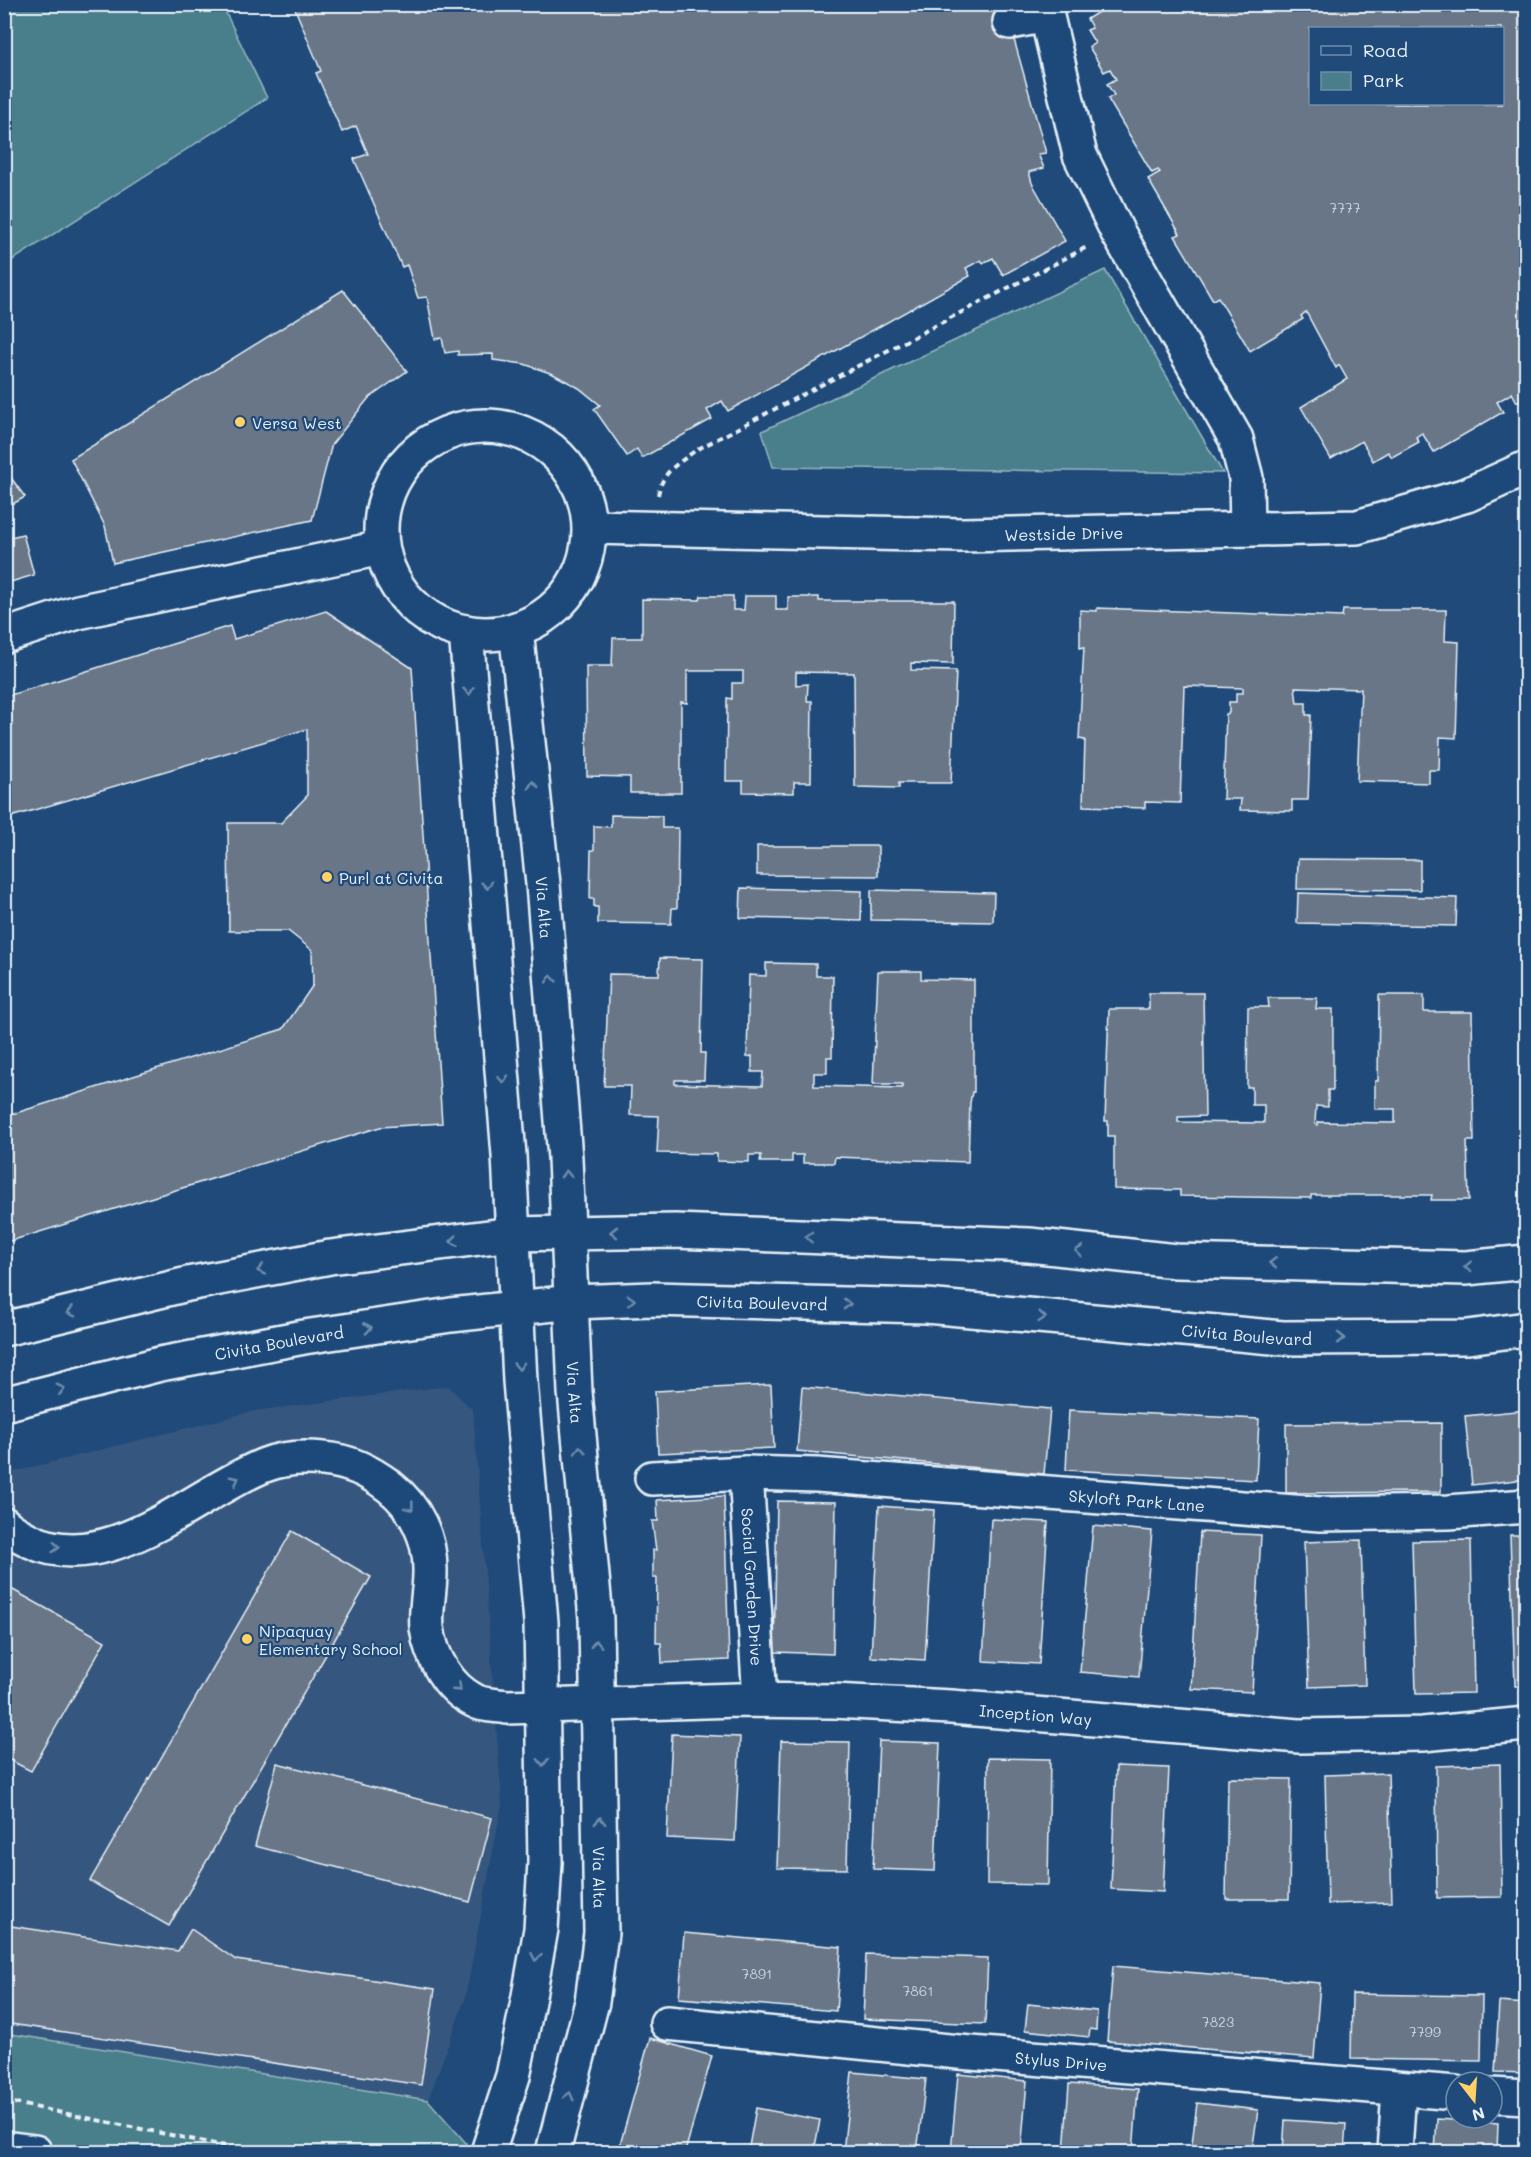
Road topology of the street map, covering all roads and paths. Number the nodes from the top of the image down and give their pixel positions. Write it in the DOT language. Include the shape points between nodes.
graph roads {
  1 [pos="1045,10"];
  2 [pos="1010,22"];
  3 [pos="1117,231"];
  4 [pos="1527,468"];
  5 [pos="658,506"];
  6 [pos="590,528"];
  7 [pos="1247,529"];
  8 [pos="381,548"];
  9 [pos="516,629"];
  10 [pos="466,632"];
  11 [pos="4,636"];
  12 [pos="569,1232"];
  13 [pos="512,1234"];
  14 [pos="1527,1262"];
  15 [pos="573,1302"];
  16 [pos="517,1307"];
  17 [pos="4,1329"];
  18 [pos="1527,1329"];
  19 [pos="4,1404"];
  20 [pos="746,1473"];
  21 [pos="652,1478"];
  22 [pos="1527,1506"];
  23 [pos="4,1524"];
  24 [pos="535,1552"];
  25 [pos="760,1700"];
  26 [pos="597,1703"];
  27 [pos="542,1704"];
  28 [pos="1527,1724"];
  29 [pos="667,2023"];
  30 [pos="513,2076"];
  31 [pos="1399,2089"];
  32 [pos="1444,2092"];
  33 [pos="1504,2096"];
  34 [pos="1527,2097"];
  35 [pos="4,2101"];
  36 [pos="4,2148"];
  37 [pos="35,2152"];
  38 [pos="254,2152"];
  39 [pos="488,2152"];
  40 [pos="509,2152"];
  41 [pos="553,2152"];
  42 [pos="1395,2152"];
  1 -- 2 [label="street"];
  1 -- 3 [label="street" via="1080,155"];
  3 -- 5 [label="path" via="696,450 661,480"];
  3 -- 7 [label="street" via="1236,440 1246,478"];
  4 -- 7 [label="street, Westside Drive" via="1467,495 1357,527"];
  6 -- 7 [label="street, Westside Drive" via="962,535"];
  6 -- 8 [label="street" via="584,494 558,456 541,441 510,428 475,426 442,434 413,453 392,481 381,514"];
  6 -- 9 [label="street" via="585,561 570,591 546,614"];
  8 -- 10 [label="street" via="392,578 410,603 436,622"];
  8 -- 11 [label="street" via="78,612"];
  9 -- 10 [label="street"];
  12 -- 9 [label="street, Via Alta, one-way" via="543,884"];
  10 -- 13 [label="street, one-way"];
  12 -- 13 [label="street"];
  14 -- 12 [label="street, one-way" via="1466,1268 1176,1261 1029,1245 675,1231"];
  12 -- 15 [label="street, Via Alta"];
  13 -- 16 [label="street"];
  13 -- 17 [label="street, one-way" via="330,1257 188,1284"];
  15 -- 16 [label="street, Civita Boulevard"];
  15 -- 18 [label="street, Civita Boulevard, one-way" via="652,1299 926,1306 1283,1338 1468,1337"];
  26 -- 15 [label="street, Via Alta, one-way" via="596,1619 575,1392"];
  19 -- 16 [label="street, Civita Boulevard, one-way" via="160,1365 294,1339"];
  16 -- 24 [label="street, one-way"];
  20 -- 21 [label="street, Skyloft Park Lane"];
  20 -- 22 [label="street, Skyloft Park Lane" via="873,1479 1320,1514"];
  20 -- 25 [label="street, Social Garden Drive"];
  23 -- 27 [label="street, Inception Way, one-way" via="44,1546 82,1549 126,1539 266,1465 296,1458 354,1464 399,1494 418,1518 427,1543 430,1572 427,1627 434,1655 445,1675 477,1702 507,1707"];
  24 -- 26 [label="street" via="552,1567 563,1684 574,1694"];
  24 -- 27 [label="street"];
  25 -- 26 [label="street, Inception Way"];
  25 -- 28 [label="street, Inception Way" via="951,1707 1299,1736 1413,1734"];
  26 -- 27 [label="street, Inception Way"];
  41 -- 26 [label="street, Via Alta, one-way" via="592,2002 601,1933"];
  27 -- 30 [label="street, one-way" via="545,1862 541,1929"];
  29 -- 31 [label="street, Stylus Drive"];
  30 -- 39 [label="street"];
  30 -- 40 [label="street" via="522,2101"];
  31 -- 32 [label="street, Stylus Drive"];
  31 -- 42 [label="street"];
  33 -- 34 [label="street"];
  35 -- 38 [label="path"];
  36 -- 37 [label="street"];
}
